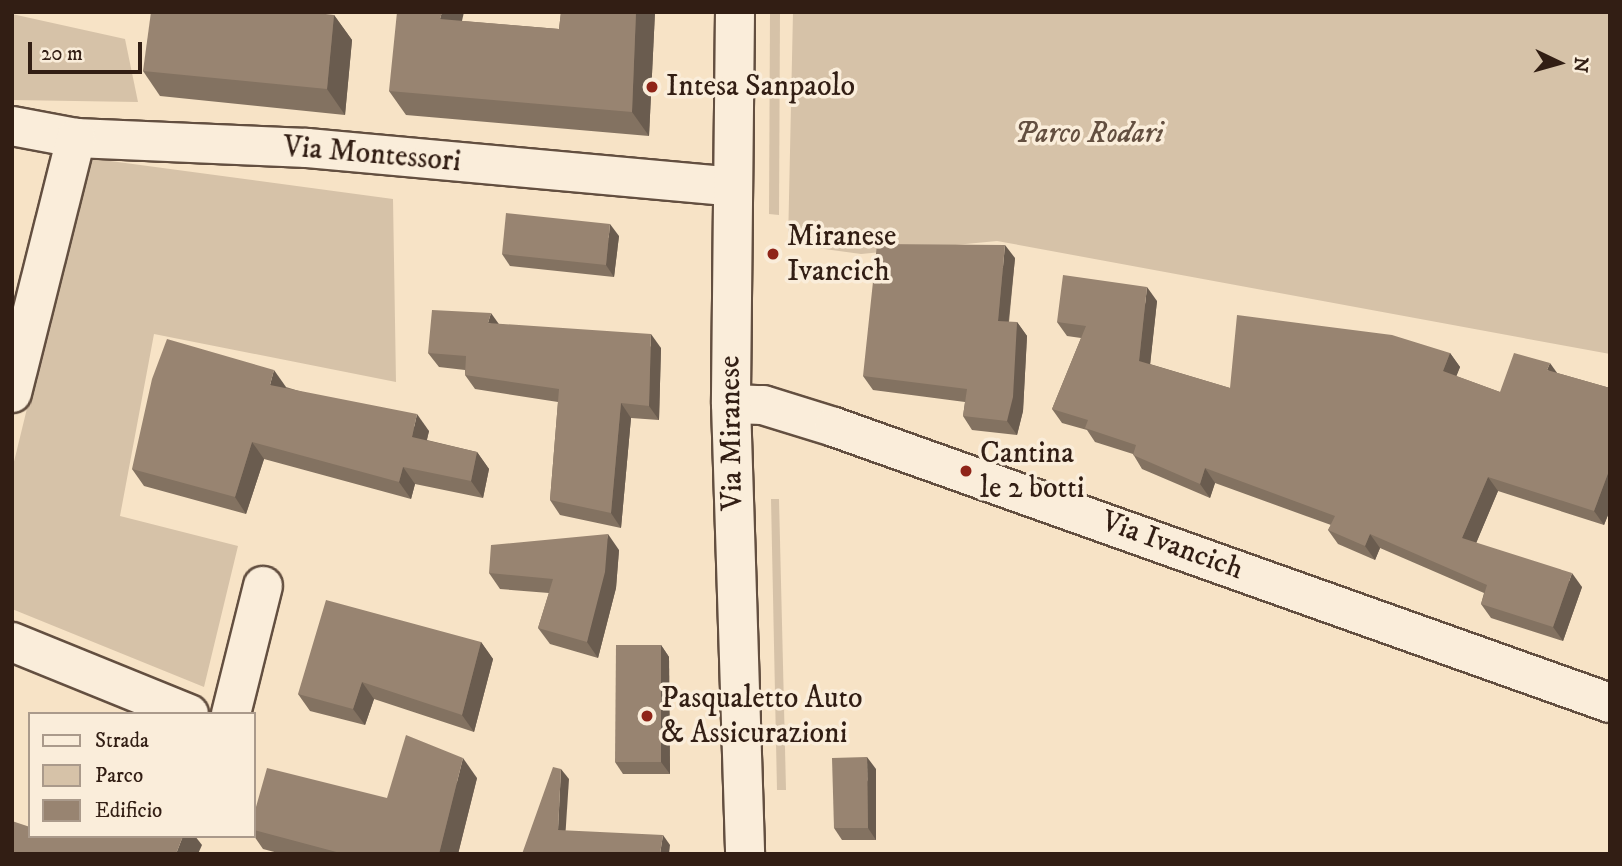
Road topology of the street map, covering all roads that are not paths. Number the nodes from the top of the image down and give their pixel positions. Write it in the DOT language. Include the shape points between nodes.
graph roads {
  1 [pos="735,12"];
  2 [pos="12,125"];
  3 [pos="76,138"];
  4 [pos="732,187"];
  5 [pos="12,393"];
  6 [pos="731,404"];
  7 [pos="263,586"];
  8 [pos="12,642"];
  9 [pos="1610,703"];
  10 [pos="184,712"];
  11 [pos="232,712"];
  12 [pos="745,854"];
  1 -- 4 [label="street, Via Miranese"];
  2 -- 3 [label="street, Via Montessori"];
  3 -- 4 [label="street, Via Montessori" via="307,148"];
  3 -- 5 [label="street"];
  4 -- 6 [label="street, Via Miranese"];
  6 -- 9 [label="street, Via Ivancich" via="763,405 834,427"];
  6 -- 12 [label="street, Via Miranese"];
  7 -- 11 [label="street"];
  8 -- 10 [label="street"];
}
